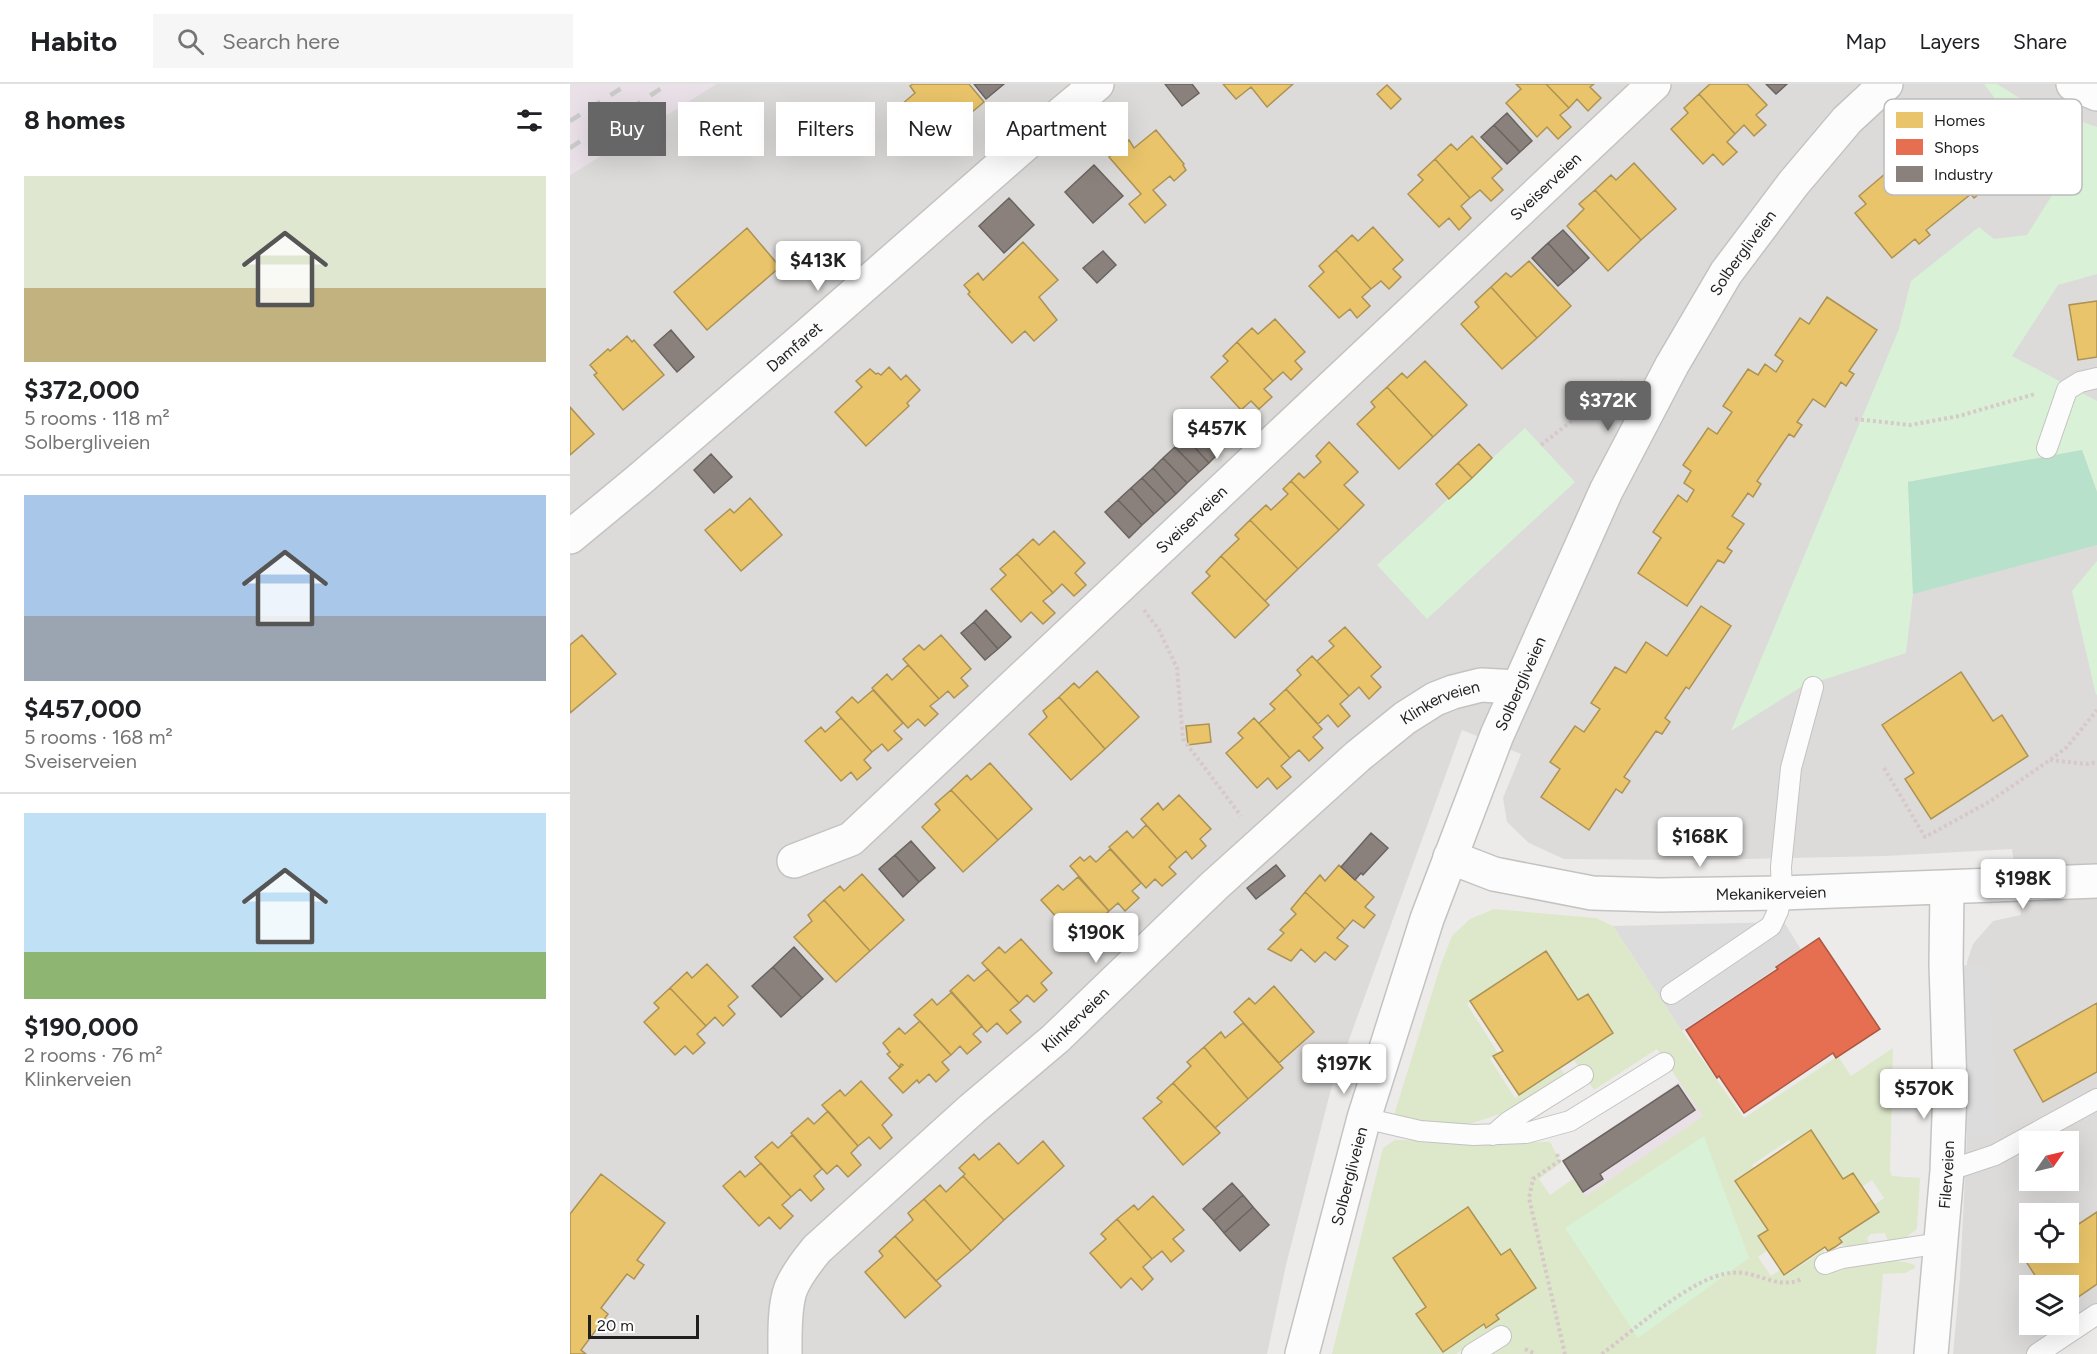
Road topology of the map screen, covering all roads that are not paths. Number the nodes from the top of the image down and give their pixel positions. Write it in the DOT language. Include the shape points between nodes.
graph roads {
  1 [pos="1097,84"];
  2 [pos="1654,84"];
  3 [pos="1886,84"];
  4 [pos="2073,84"];
  5 [pos="2097,94"];
  6 [pos="2097,378"];
  7 [pos="2047,448"];
  8 [pos="570,537"];
  9 [pos="1517,687"];
  10 [pos="1813,687"];
  11 [pos="1450,857"];
  12 [pos="794,861"];
  13 [pos="2097,881"];
  14 [pos="1947,888"];
  15 [pos="1782,892"];
  16 [pos="1671,994"];
  17 [pos="1664,1063"];
  18 [pos="1583,1075"];
  19 [pos="2097,1099"];
  20 [pos="1364,1118"];
  21 [pos="1493,1135"];
  22 [pos="1947,1171"];
  23 [pos="1941,1243"];
  24 [pos="1824,1264"];
  25 [pos="2097,1314"];
  26 [pos="1501,1336"];
  27 [pos="785,1354"];
  28 [pos="1302,1354"];
  29 [pos="1472,1354"];
  30 [pos="1930,1354"];
  31 [pos="2037,1354"];
  1 -- 8 [label="street, Damfaret"];
  2 -- 12 [label="street, Sveiserveien" via="852,839"];
  3 -- 9 [label="street, Solbergliveien" via="1847,120 1808,165 1726,273 1606,491"];
  4 -- 5 [label="street"];
  6 -- 7 [label="lane" via="2067,390"];
  9 -- 11 [label="street, Solbergliveien"];
  9 -- 27 [label="street, Klinkerveien" via="1481,686 1453,692 1405,718 1214,886 1055,1039 818,1249 790,1290"];
  10 -- 15 [label="lane" via="1791,768"];
  11 -- 15 [label="street, Mekanikerveien" via="1494,874 1592,893"];
  11 -- 20 [label="street, Solbergliveien"];
  13 -- 14 [label="street, Mekanikerveien"];
  14 -- 15 [label="street, Mekanikerveien"];
  14 -- 22 [label="street, Filerveien"];
  15 -- 16 [label="lane" via="1771,926"];
  17 -- 21 [label="lane" via="1570,1121 1526,1133"];
  18 -- 21 [label="lane"];
  19 -- 22 [label="lane" via="1995,1155"];
  20 -- 21 [label="lane" via="1420,1131"];
  20 -- 28 [label="street, Solbergliveien"];
  22 -- 23 [label="street, Filerveien"];
  23 -- 24 [label="lane"];
  23 -- 30 [label="street, Filerveien"];
  25 -- 31 [label="lane"];
  26 -- 29 [label="lane"];
}
